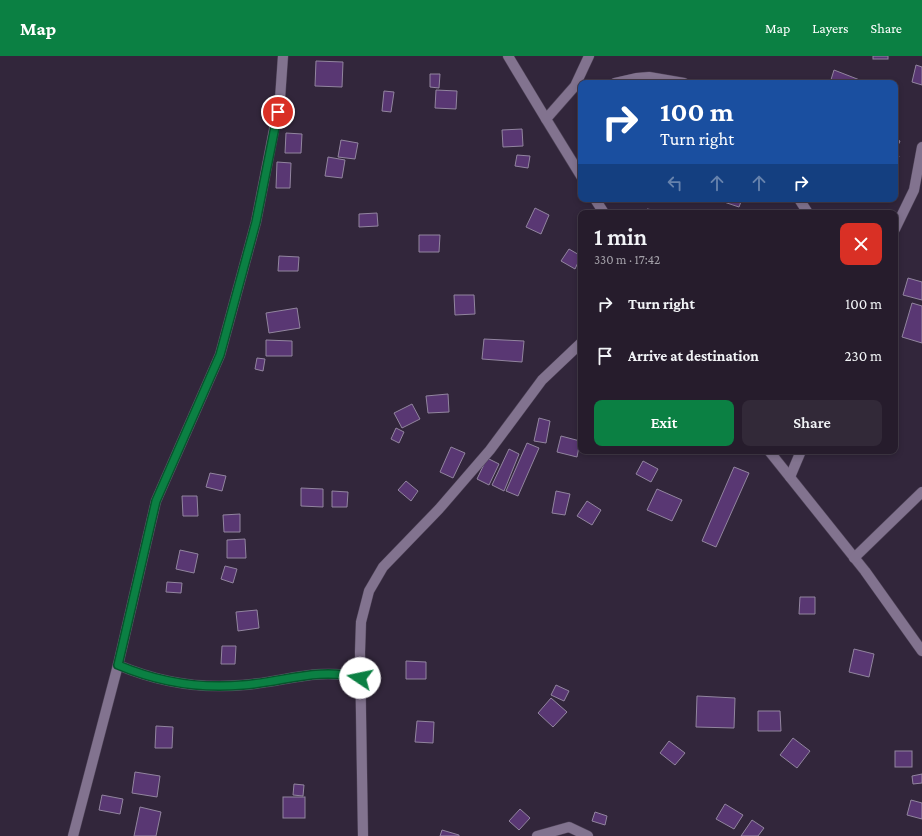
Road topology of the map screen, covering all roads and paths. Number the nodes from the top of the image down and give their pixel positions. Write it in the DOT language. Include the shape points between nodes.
graph roads {
  1 [pos="286,56"];
  2 [pos="508,56"];
  3 [pos="589,56"];
  4 [pos="580,80"];
  5 [pos="628,80"];
  6 [pos="666,80"];
  7 [pos="578,86"];
  8 [pos="546,119"];
  9 [pos="922,147"];
  10 [pos="578,171"];
  11 [pos="898,223"];
  12 [pos="578,346"];
  13 [pos="771,454"];
  14 [pos="800,454"];
  15 [pos="790,477"];
  16 [pos="922,492"];
  17 [pos="854,558"];
  18 [pos="922,651"];
  19 [pos="118,665"];
  20 [pos="360,678"];
  21 [pos="73,836"];
  22 [pos="363,836"];
  23 [pos="537,836"];
  24 [pos="588,836"];
  1 -- 19 [label="street" via="256,222 220,355 156,501"];
  2 -- 8 [label="street"];
  3 -- 4 [label="street"];
  5 -- 6 [label="street" via="649,77"];
  7 -- 8 [label="street"];
  8 -- 10 [label="street"];
  9 -- 11 [label="street" via="914,190"];
  12 -- 20 [label="street" via="542,380 490,450 383,567 368,591 361,622"];
  13 -- 15 [label="street"];
  14 -- 15 [label="street"];
  15 -- 17 [label="street"];
  16 -- 17 [label="street"];
  17 -- 18 [label="street"];
  19 -- 20 [label="street" via="163,681 197,685 243,685 322,673"];
  19 -- 21 [label="street"];
  20 -- 22 [label="street"];
  23 -- 24 [label="street" via="569,827"];
}
